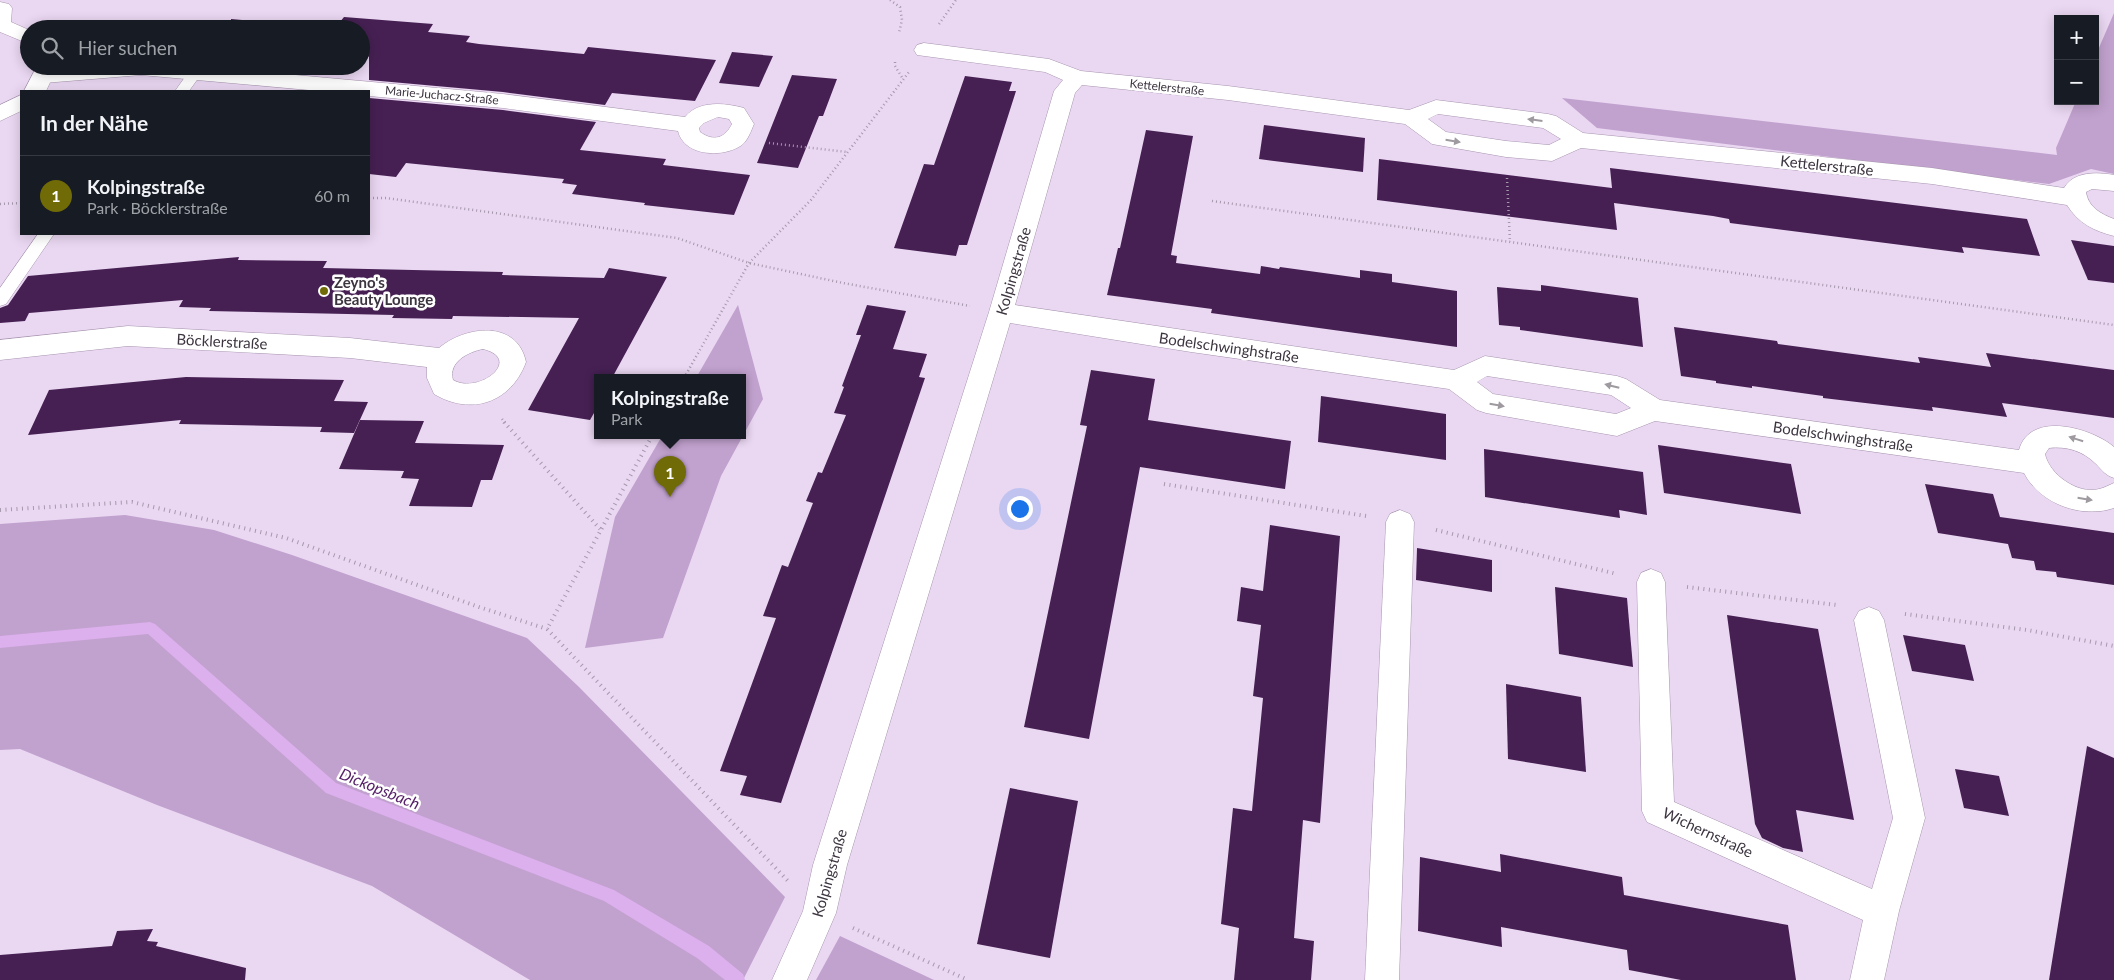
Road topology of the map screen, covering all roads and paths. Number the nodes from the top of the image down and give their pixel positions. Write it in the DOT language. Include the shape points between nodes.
graph roads {
  1 [pos="956,0"];
  2 [pos="2,14"];
  3 [pos="20,30"];
  4 [pos="924,50"];
  5 [pos="72,75"];
  6 [pos="194,75"];
  7 [pos="218,75"];
  8 [pos="42,78"];
  9 [pos="1077,78"];
  10 [pos="183,90"];
  11 [pos="20,103"];
  12 [pos="0,114"];
  13 [pos="1412,118"];
  14 [pos="690,125"];
  15 [pos="735,139"];
  16 [pos="1578,140"];
  17 [pos="1506,149"];
  18 [pos="847,152"];
  19 [pos="2114,183"];
  20 [pos="370,198"];
  21 [pos="2074,198"];
  22 [pos="1212,201"];
  23 [pos="20,203"];
  24 [pos="0,204"];
  25 [pos="2114,228"];
  26 [pos="45,235"];
  27 [pos="1510,242"];
  28 [pos="749,263"];
  29 [pos="0,300"];
  30 [pos="1002,312"];
  31 [pos="2114,325"];
  32 [pos="0,350"];
  33 [pos="445,359"];
  34 [pos="686,374"];
  35 [pos="1456,380"];
  36 [pos="479,394"];
  37 [pos="1654,410"];
  38 [pos="650,439"];
  39 [pos="2033,463"];
  40 [pos="2114,467"];
  41 [pos="2114,495"];
  42 [pos="0,510"];
  43 [pos="1400,522"];
  44 [pos="600,529"];
  45 [pos="1651,582"];
  46 [pos="1869,620"];
  47 [pos="547,629"];
  48 [pos="1882,911"];
  49 [pos="819,913"];
  50 [pos="790,979"];
  51 [pos="968,980"];
  52 [pos="1382,980"];
  53 [pos="1867,980"];
  1 -- 4 [label="path"];
  2 -- 3 [label="street"];
  4 -- 9 [label="street, Kettelerstraße" via="1049,66"];
  4 -- 18 [label="path"];
  5 -- 8 [label="street, Marie-Juchacz-Straße"];
  6 -- 10 [label="lane"];
  7 -- 14 [label="street, Marie-Juchacz-Straße" via="503,101"];
  9 -- 13 [label="street, Kettelerstraße" via="1228,93"];
  9 -- 30 [label="street, Kolpingstraße" via="1065,91"];
  11 -- 12 [label="street"];
  16 -- 13 [label="street, Kettelerstraße, one-way" via="1548,121 1436,107"];
  13 -- 17 [label="street, Kettelerstraße, one-way" via="1440,139"];
  14 -- 15 [label="street" via="690,138 702,145 717,146"];
  14 -- 15 [label="street" via="703,113 729,111 740,117 743,124"];
  15 -- 18 [label="path"];
  16 -- 17 [label="street, Kettelerstraße" via="1552,153"];
  16 -- 21 [label="street, Kettelerstraße" via="1932,176"];
  17 -- 27 [label="path"];
  18 -- 28 [label="path" via="811,200"];
  19 -- 21 [label="street" via="2088,181 2074,190"];
  20 -- 28 [label="path" via="677,238"];
  21 -- 25 [label="street" via="2084,212"];
  22 -- 27 [label="path"];
  23 -- 24 [label="path"];
  26 -- 29 [label="lane"];
  27 -- 31 [label="path"];
  28 -- 30 [label="path"];
  28 -- 34 [label="path"];
  30 -- 35 [label="street, Bodelschwinghstraße"];
  30 -- 49 [label="street, Kolpingstraße" via="830,865"];
  32 -- 33 [label="street, Böcklerstraße" via="128,336 350,348"];
  33 -- 36 [label="street" via="439,375 443,387 455,394"];
  33 -- 36 [label="street" via="453,350 483,339 497,340 511,349 514,357 509,375 489,391"];
  35 -- 37 [label="street, Bodelschwinghstraße, one-way" via="1486,402 1617,424"];
  37 -- 35 [label="street, Bodelschwinghstraße, one-way" via="1617,386 1485,366"];
  36 -- 44 [label="path"];
  37 -- 39 [label="street, Bodelschwinghstraße"];
  38 -- 44 [label="path"];
  40 -- 39 [label="street, one-way" via="2099,450 2065,436 2049,436 2038,441 2032,450"];
  39 -- 41 [label="street, one-way" via="2043,478 2060,491 2081,500 2100,501"];
  42 -- 47 [label="path" via="132,502 286,538"];
  43 -- 52 [label="street"];
  44 -- 47 [label="path"];
  45 -- 48 [label="street, Wichernstraße" via="1658,811"];
  46 -- 48 [label="street" via="1909,818"];
  47 -- 49 [label="path"];
  48 -- 53 [label="street"];
  49 -- 50 [label="street, Kolpingstraße"];
  49 -- 51 [label="path"];
}
